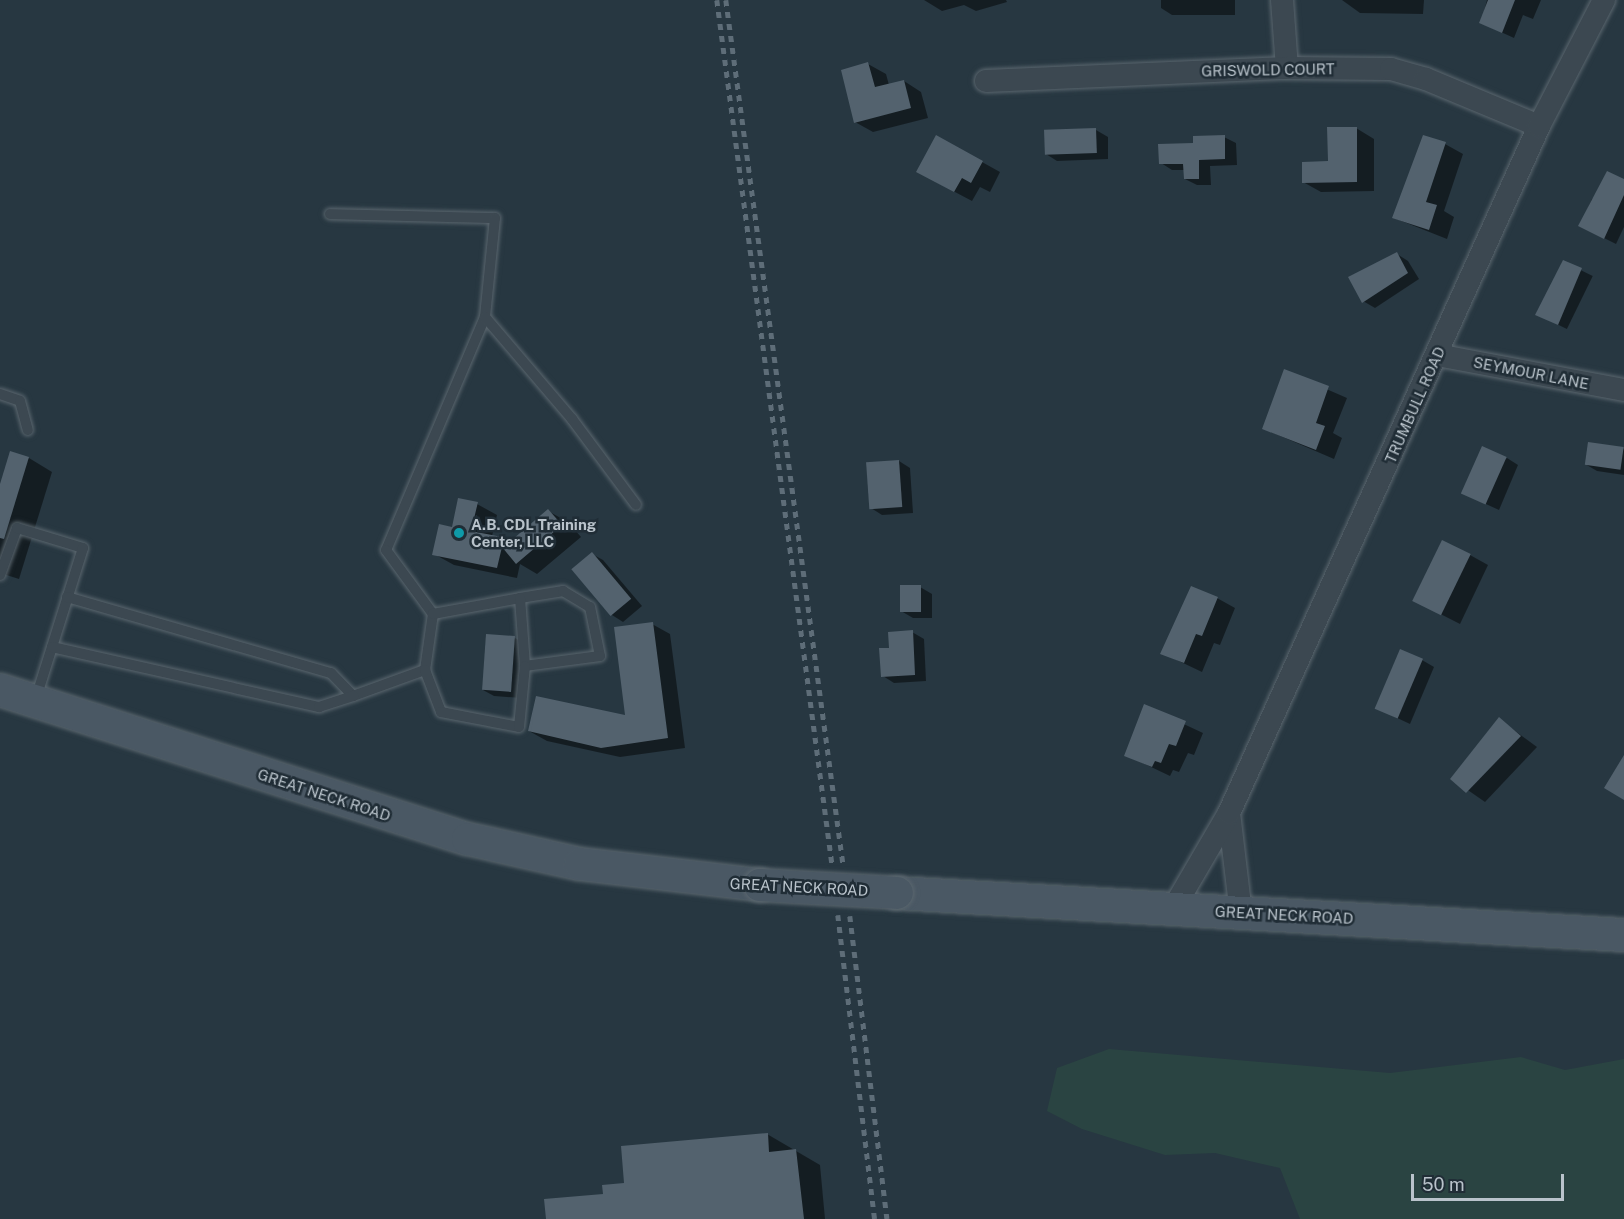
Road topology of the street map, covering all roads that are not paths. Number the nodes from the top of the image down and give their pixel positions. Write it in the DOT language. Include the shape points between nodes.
graph roads {
  1 [pos="1282,0"];
  2 [pos="1604,0"];
  3 [pos="1287,68"];
  4 [pos="986,81"];
  5 [pos="1539,126"];
  6 [pos="330,214"];
  7 [pos="485,317"];
  8 [pos="1437,356"];
  9 [pos="1624,390"];
  10 [pos="0,394"];
  11 [pos="28,430"];
  12 [pos="636,505"];
  13 [pos="0,574"];
  14 [pos="68,597"];
  15 [pos="520,598"];
  16 [pos="434,614"];
  17 [pos="52,647"];
  18 [pos="525,666"];
  19 [pos="424,670"];
  20 [pos="0,690"];
  21 [pos="353,696"];
  22 [pos="34,701"];
  23 [pos="1229,813"];
  24 [pos="1173,909"];
  25 [pos="1241,913"];
  26 [pos="1624,935"];
  1 -- 3 [label="street"];
  2 -- 5 [label="street, TRUMBULL ROAD"];
  3 -- 4 [label="street, GRISWOLD COURT"];
  3 -- 5 [label="street, GRISWOLD COURT" via="1391,69 1426,79"];
  5 -- 8 [label="street, TRUMBULL ROAD"];
  6 -- 7 [label="lane" via="495,218"];
  7 -- 12 [label="lane" via="572,419"];
  7 -- 16 [label="lane" via="386,550"];
  8 -- 9 [label="street, SEYMOUR LANE"];
  8 -- 23 [label="street, TRUMBULL ROAD"];
  10 -- 11 [label="lane" via="20,401"];
  13 -- 14 [label="lane" via="17,528 83,548"];
  14 -- 17 [label="lane"];
  14 -- 21 [label="lane" via="331,673"];
  15 -- 16 [label="lane"];
  15 -- 18 [label="lane"];
  15 -- 18 [label="lane" via="563,591 590,607 600,656"];
  16 -- 19 [label="lane"];
  17 -- 21 [label="lane" via="319,706"];
  17 -- 22 [label="lane"];
  18 -- 19 [label="lane" via="519,727 441,712"];
  19 -- 21 [label="lane"];
  20 -- 22 [label="main road, GREAT NECK ROAD"];
  22 -- 24 [label="main road, GREAT NECK ROAD, bridge" via="468,839 580,864 760,885"];
  23 -- 24 [label="street, TRUMBULL ROAD"];
  23 -- 25 [label="street"];
  24 -- 25 [label="main road, GREAT NECK ROAD"];
  25 -- 26 [label="main road, GREAT NECK ROAD"];
}
